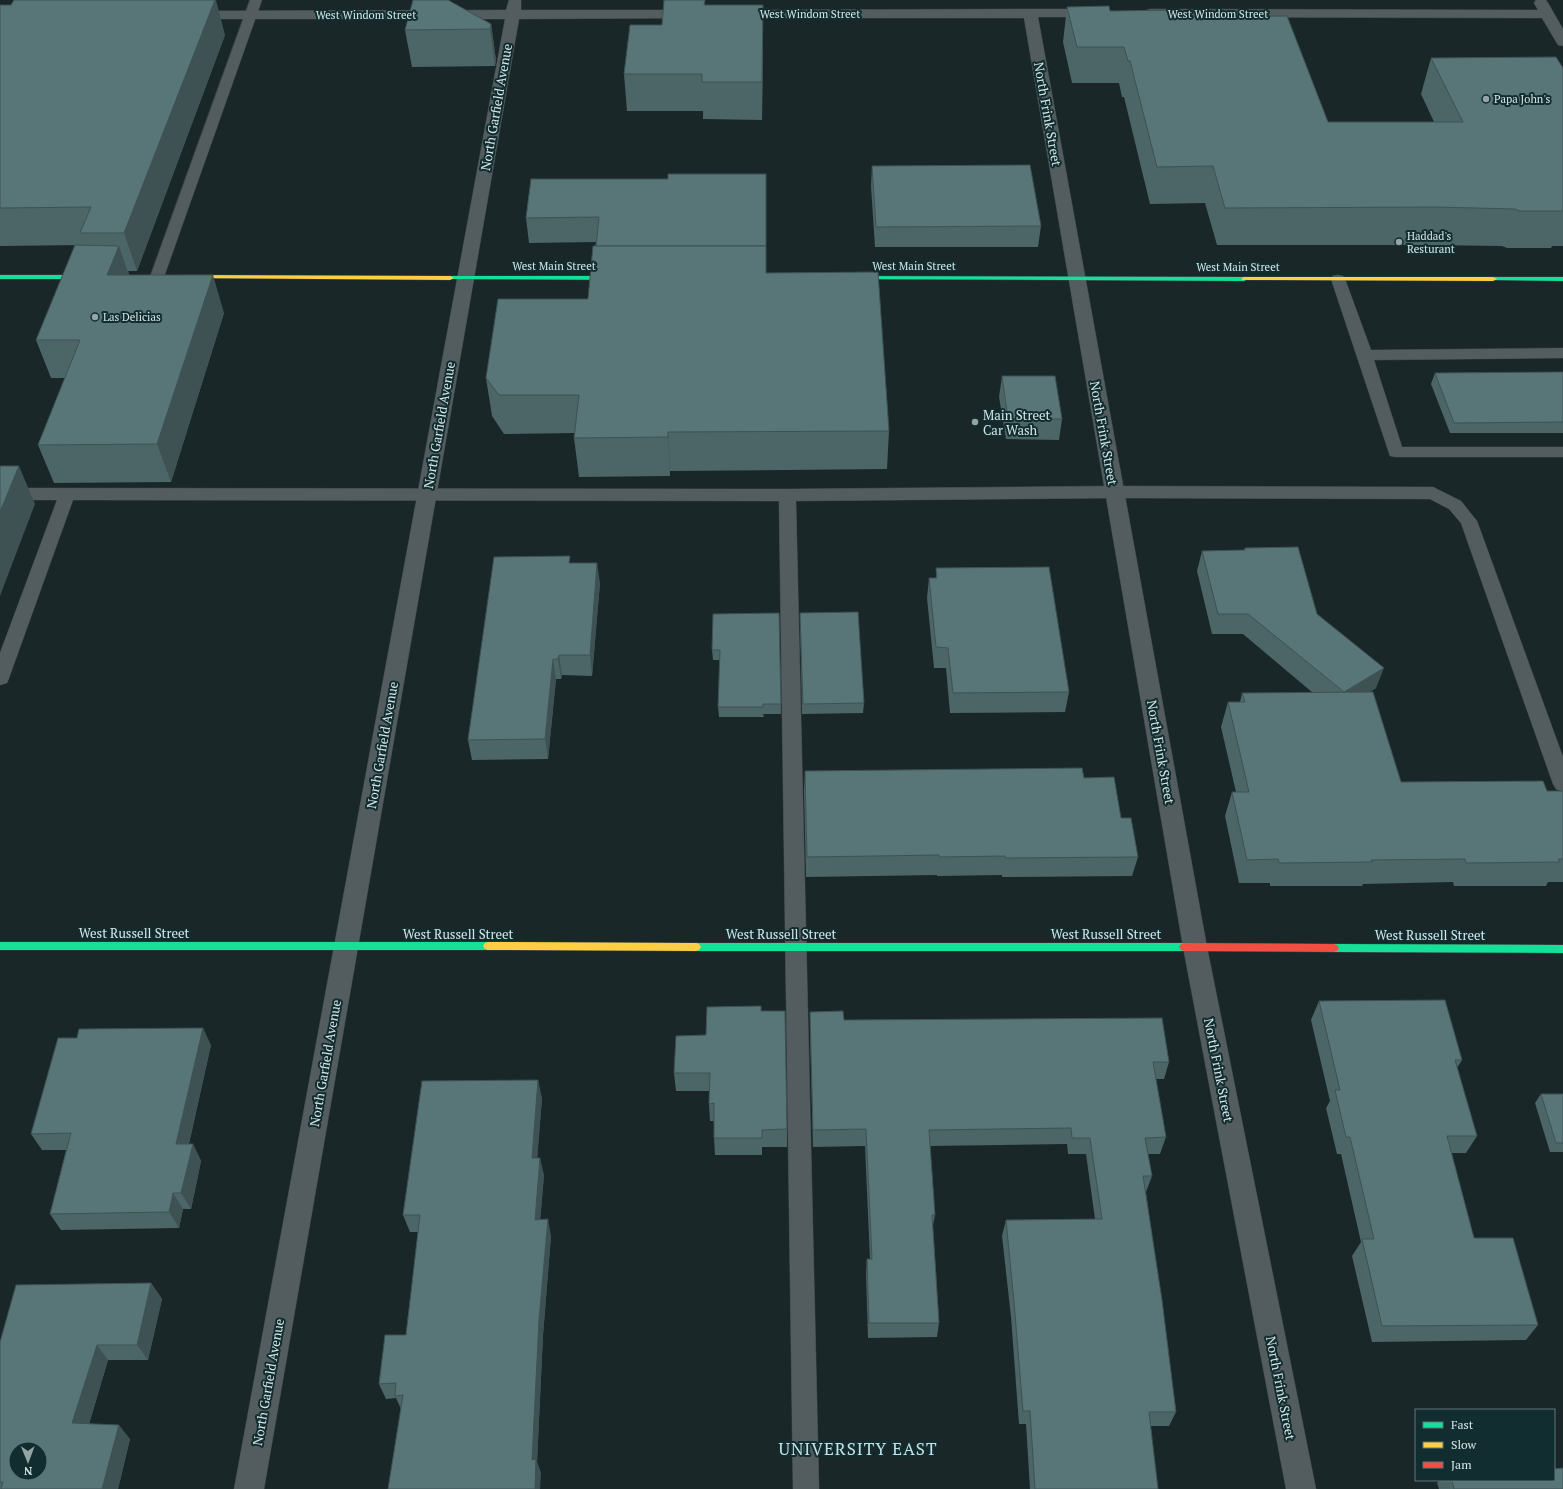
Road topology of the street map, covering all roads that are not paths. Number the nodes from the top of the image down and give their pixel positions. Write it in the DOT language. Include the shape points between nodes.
graph roads {
  1 [pos="256,0"];
  2 [pos="1539,0"];
  3 [pos="514,7"];
  4 [pos="1030,13"];
  5 [pos="1110,13"];
  6 [pos="1134,13"];
  7 [pos="1547,14"];
  8 [pos="180,15"];
  9 [pos="250,15"];
  10 [pos="1563,42"];
  11 [pos="0,277"];
  12 [pos="102,277"];
  13 [pos="161,277"];
  14 [pos="465,277"];
  15 [pos="632,278"];
  16 [pos="839,278"];
  17 [pos="1077,279"];
  18 [pos="1338,279"];
  19 [pos="1563,279"];
  20 [pos="1563,353"];
  21 [pos="1365,355"];
  22 [pos="1563,452"];
  23 [pos="1115,492"];
  24 [pos="0,494"];
  25 [pos="67,494"];
  26 [pos="426,494"];
  27 [pos="787,495"];
  28 [pos="0,678"];
  29 [pos="1563,784"];
  30 [pos="0,946"];
  31 [pos="1195,946"];
  32 [pos="346,947"];
  33 [pos="796,947"];
  34 [pos="1563,949"];
  35 [pos="249,1489"];
  36 [pos="806,1489"];
  37 [pos="1301,1489"];
  1 -- 9 [label="lane"];
  2 -- 7 [label="street"];
  3 -- 4 [label="street, West Windom Street" via="715,14"];
  3 -- 9 [label="street, West Windom Street"];
  3 -- 14 [label="street, North Garfield Avenue"];
  4 -- 5 [label="street, West Windom Street"];
  4 -- 17 [label="street, North Frink Street"];
  6 -- 7 [label="street, West Windom Street"];
  7 -- 10 [label="street"];
  8 -- 9 [label="street, West Windom Street"];
  9 -- 13 [label="lane"];
  11 -- 12 [label="main road"];
  13 -- 14 [label="main road, West Main Street"];
  14 -- 15 [label="main road, West Main Street"];
  14 -- 26 [label="street, North Garfield Avenue"];
  16 -- 17 [label="main road, West Main Street"];
  17 -- 18 [label="main road, West Main Street"];
  17 -- 23 [label="street, North Frink Street"];
  18 -- 19 [label="main road, West Main Street"];
  18 -- 21 [label="lane"];
  20 -- 21 [label="lane"];
  21 -- 22 [label="lane" via="1396,452"];
  23 -- 27 [label="lane"];
  23 -- 29 [label="lane" via="1433,493 1455,505 1469,521"];
  23 -- 31 [label="street, North Frink Street"];
  24 -- 25 [label="lane"];
  25 -- 26 [label="lane"];
  25 -- 28 [label="lane"];
  26 -- 27 [label="lane"];
  26 -- 32 [label="street, North Garfield Avenue"];
  27 -- 33 [label="lane"];
  30 -- 32 [label="main road, West Russell Street"];
  31 -- 33 [label="main road, West Russell Street"];
  31 -- 34 [label="main road, West Russell Street"];
  31 -- 37 [label="street, North Frink Street"];
  32 -- 33 [label="main road, West Russell Street"];
  32 -- 35 [label="street, North Garfield Avenue"];
  33 -- 36 [label="lane"];
}
